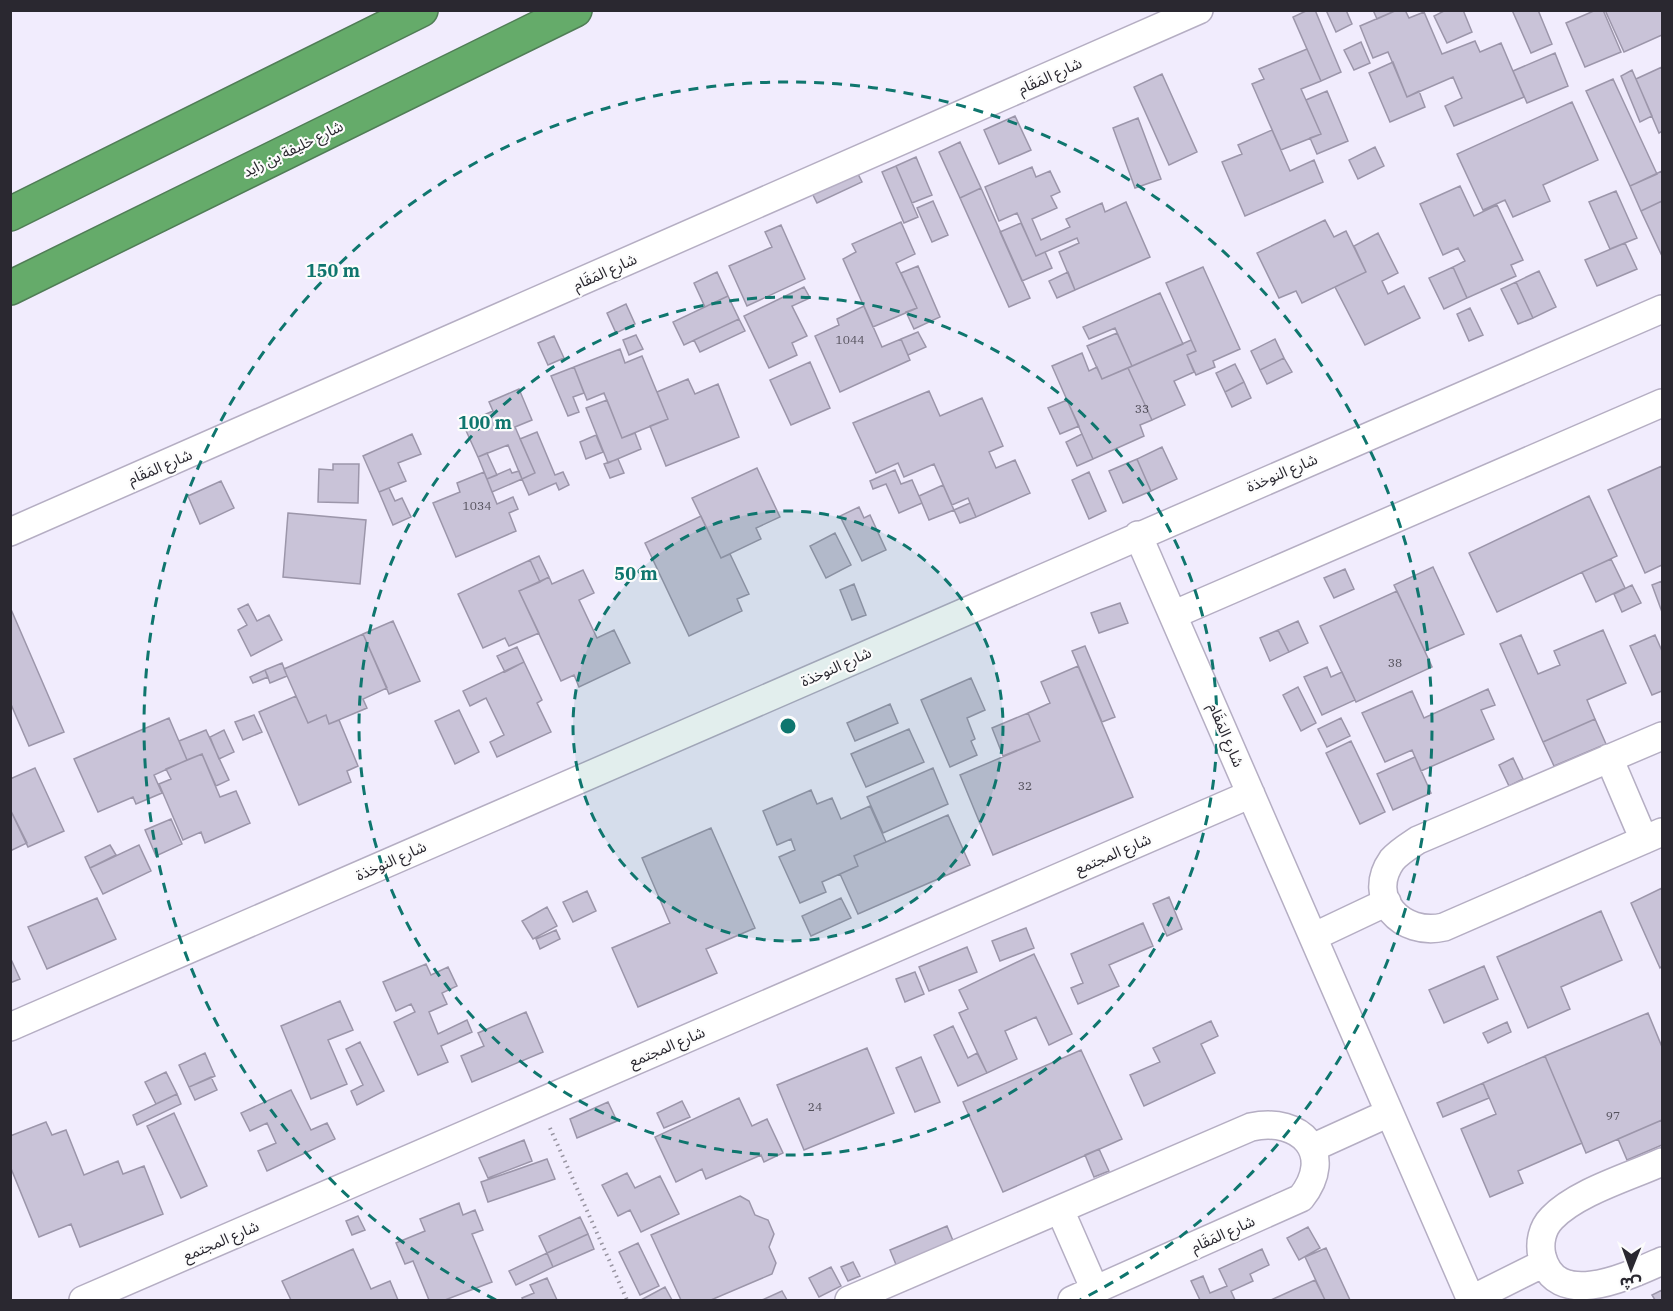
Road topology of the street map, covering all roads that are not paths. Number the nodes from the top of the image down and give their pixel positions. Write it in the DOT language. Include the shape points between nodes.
graph roads {
  1 [pos="422,10"];
  2 [pos="575,10"];
  3 [pos="1199,10"];
  4 [pos="10,214"];
  5 [pos="10,288"];
  6 [pos="1662,309"];
  7 [pos="1662,403"];
  8 [pos="10,532"];
  9 [pos="1138,535"];
  10 [pos="1175,614"];
  11 [pos="1662,736"];
  12 [pos="1610,758"];
  13 [pos="1251,794"];
  14 [pos="1653,836"];
  15 [pos="1387,902"];
  16 [pos="1313,937"];
  17 [pos="10,1027"];
  18 [pos="1389,1113"];
  19 [pos="1312,1148"];
  20 [pos="1662,1162"];
  21 [pos="1060,1210"];
  22 [pos="1662,1261"];
  23 [pos="1544,1263"];
  24 [pos="1083,1295"];
  25 [pos="83,1300"];
  26 [pos="849,1300"];
  27 [pos="1471,1300"];
  1 -- 4 [label="highway"];
  2 -- 5 [label="highway, شارع خليفة بن زايد"];
  3 -- 8 [label="street, شارع المَقَام"];
  6 -- 9 [label="street, شارع النوخذة"];
  7 -- 10 [label="street"];
  9 -- 10 [label="street, شارع المَقَام"];
  9 -- 17 [label="street, شارع النوخذة"];
  10 -- 13 [label="street, شارع المَقَام"];
  11 -- 12 [label="street"];
  12 -- 14 [label="street"];
  12 -- 15 [label="street" via="1404,849 1386,873 1383,888"];
  13 -- 16 [label="street, شارع المَقَام"];
  13 -- 25 [label="street, شارع المجتمع"];
  14 -- 15 [label="street" via="1444,927 1431,930 1410,926 1394,914"];
  15 -- 16 [label="street"];
  16 -- 18 [label="street, شارع المَقَام"];
  18 -- 19 [label="street"];
  18 -- 27 [label="street, شارع المَقَام"];
  19 -- 21 [label="street" via="1286,1125 1251,1127"];
  19 -- 24 [label="street, شارع المَقَام" via="1314,1175 1301,1198"];
  20 -- 23 [label="street" via="1561,1210 1542,1233"];
  21 -- 24 [label="street, شارع المَقَام"];
  21 -- 26 [label="street"];
  22 -- 23 [label="street" via="1588,1290 1561,1284"];
  23 -- 27 [label="street, شارع المَقَام"];
}
